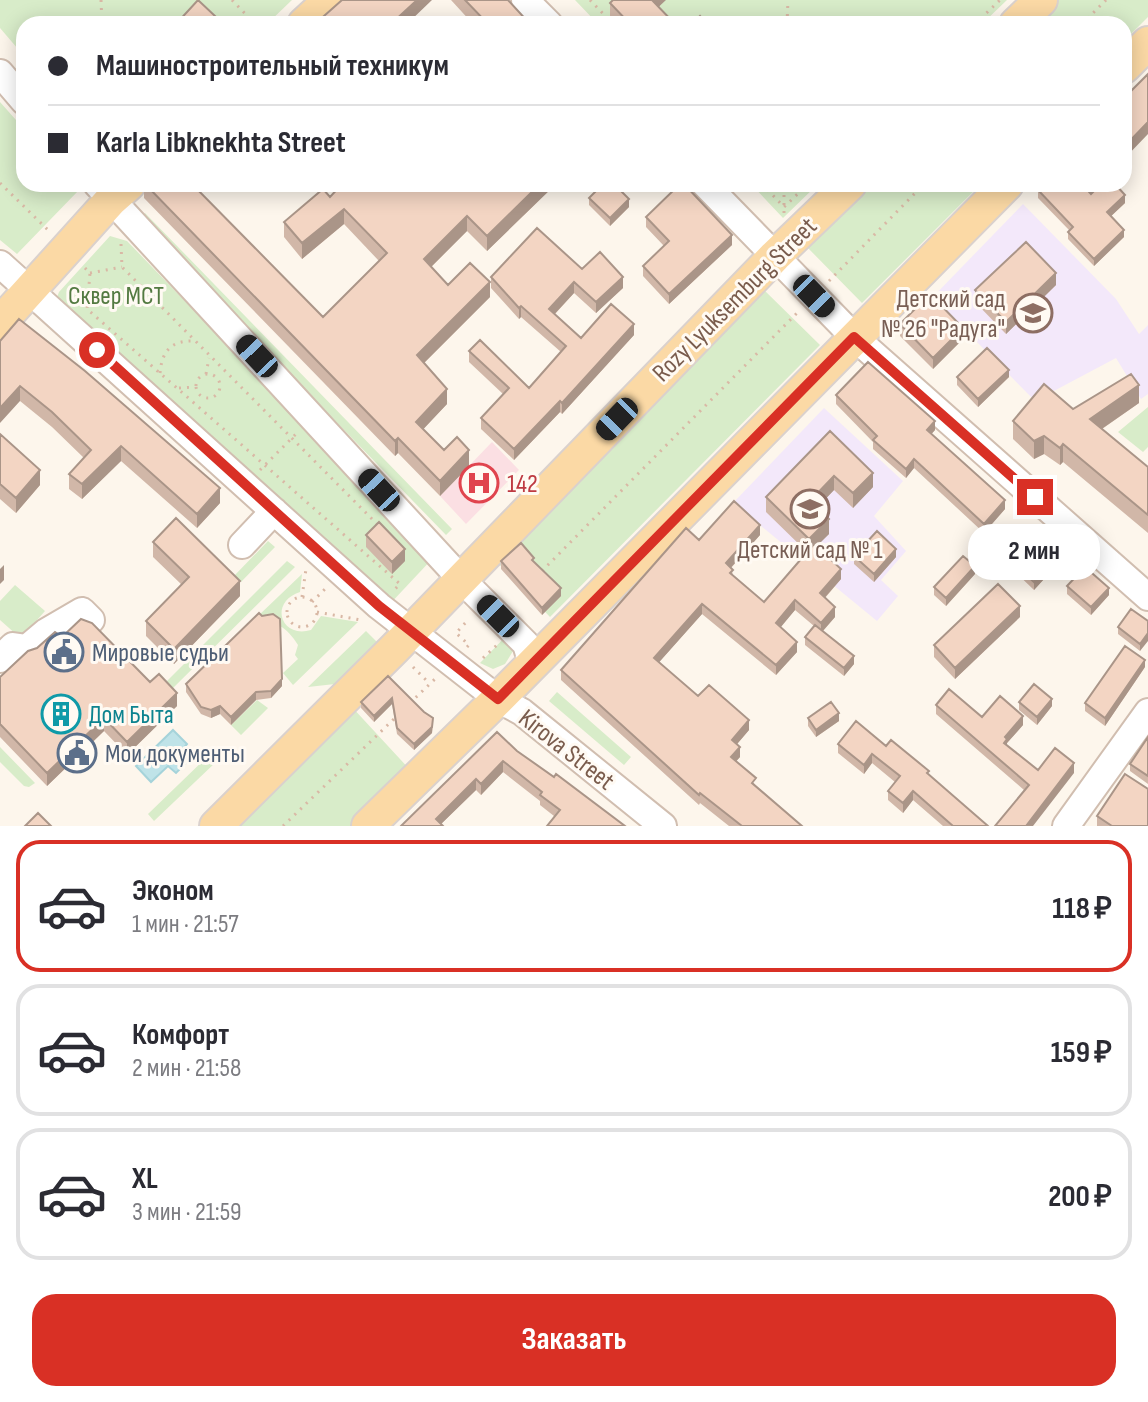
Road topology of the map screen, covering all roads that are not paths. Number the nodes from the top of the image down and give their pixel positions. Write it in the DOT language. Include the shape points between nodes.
graph roads {
  1 [pos="330,0"];
  2 [pos="525,0"];
  3 [pos="1041,0"];
  4 [pos="313,16"];
  5 [pos="541,16"];
  6 [pos="1024,16"];
  7 [pos="1148,43"];
  8 [pos="1132,59"];
  9 [pos="0,73"];
  10 [pos="16,92"];
  11 [pos="110,192"];
  12 [pos="115,192"];
  13 [pos="713,192"];
  14 [pos="842,192"];
  15 [pos="999,192"];
  16 [pos="775,256"];
  17 [pos="0,264"];
  18 [pos="30,290"];
  19 [pos="0,323"];
  20 [pos="854,337"];
  21 [pos="274,511"];
  22 [pos="242,545"];
  23 [pos="461,579"];
  24 [pos="1148,597"];
  25 [pos="91,620"];
  26 [pos="411,631"];
  27 [pos="0,659"];
  28 [pos="532,664"];
  29 [pos="498,699"];
  30 [pos="1148,712"];
  31 [pos="216,826"];
  32 [pos="368,826"];
  33 [pos="663,826"];
  34 [pos="1066,826"];
  1 -- 4 [label="main road"];
  2 -- 5 [label="street"];
  3 -- 6 [label="main road"];
  7 -- 8 [label="main road"];
  9 -- 10 [label="street"];
  11 -- 18 [label="main road"];
  12 -- 23 [label="street, Kirova Street"];
  13 -- 16 [label="street"];
  14 -- 16 [label="main road, Rozy Lyuksemburg Street"];
  15 -- 20 [label="main road"];
  16 -- 20 [label="street"];
  16 -- 23 [label="main road, Rozy Lyuksemburg Street"];
  17 -- 18 [label="street, Kirova Street"];
  18 -- 19 [label="main road"];
  18 -- 21 [label="street, Kirova Street"];
  20 -- 24 [label="street"];
  20 -- 28 [label="main road"];
  21 -- 22 [label="street"];
  21 -- 26 [label="street, Kirova Street"];
  23 -- 26 [label="main road, Rozy Lyuksemburg Street"];
  23 -- 28 [label="street, Kirova Street" via="493,621 526,644"];
  25 -- 27 [label="street" via="82,611 27,648 13,646"];
  26 -- 29 [label="street, Kirova Street" via="464,652"];
  26 -- 31 [label="main road, Rozy Lyuksemburg Street"];
  28 -- 29 [label="main road"];
  29 -- 32 [label="main road"];
  29 -- 33 [label="street, Kirova Street" via="522,712"];
  30 -- 34 [label="street"];
}
